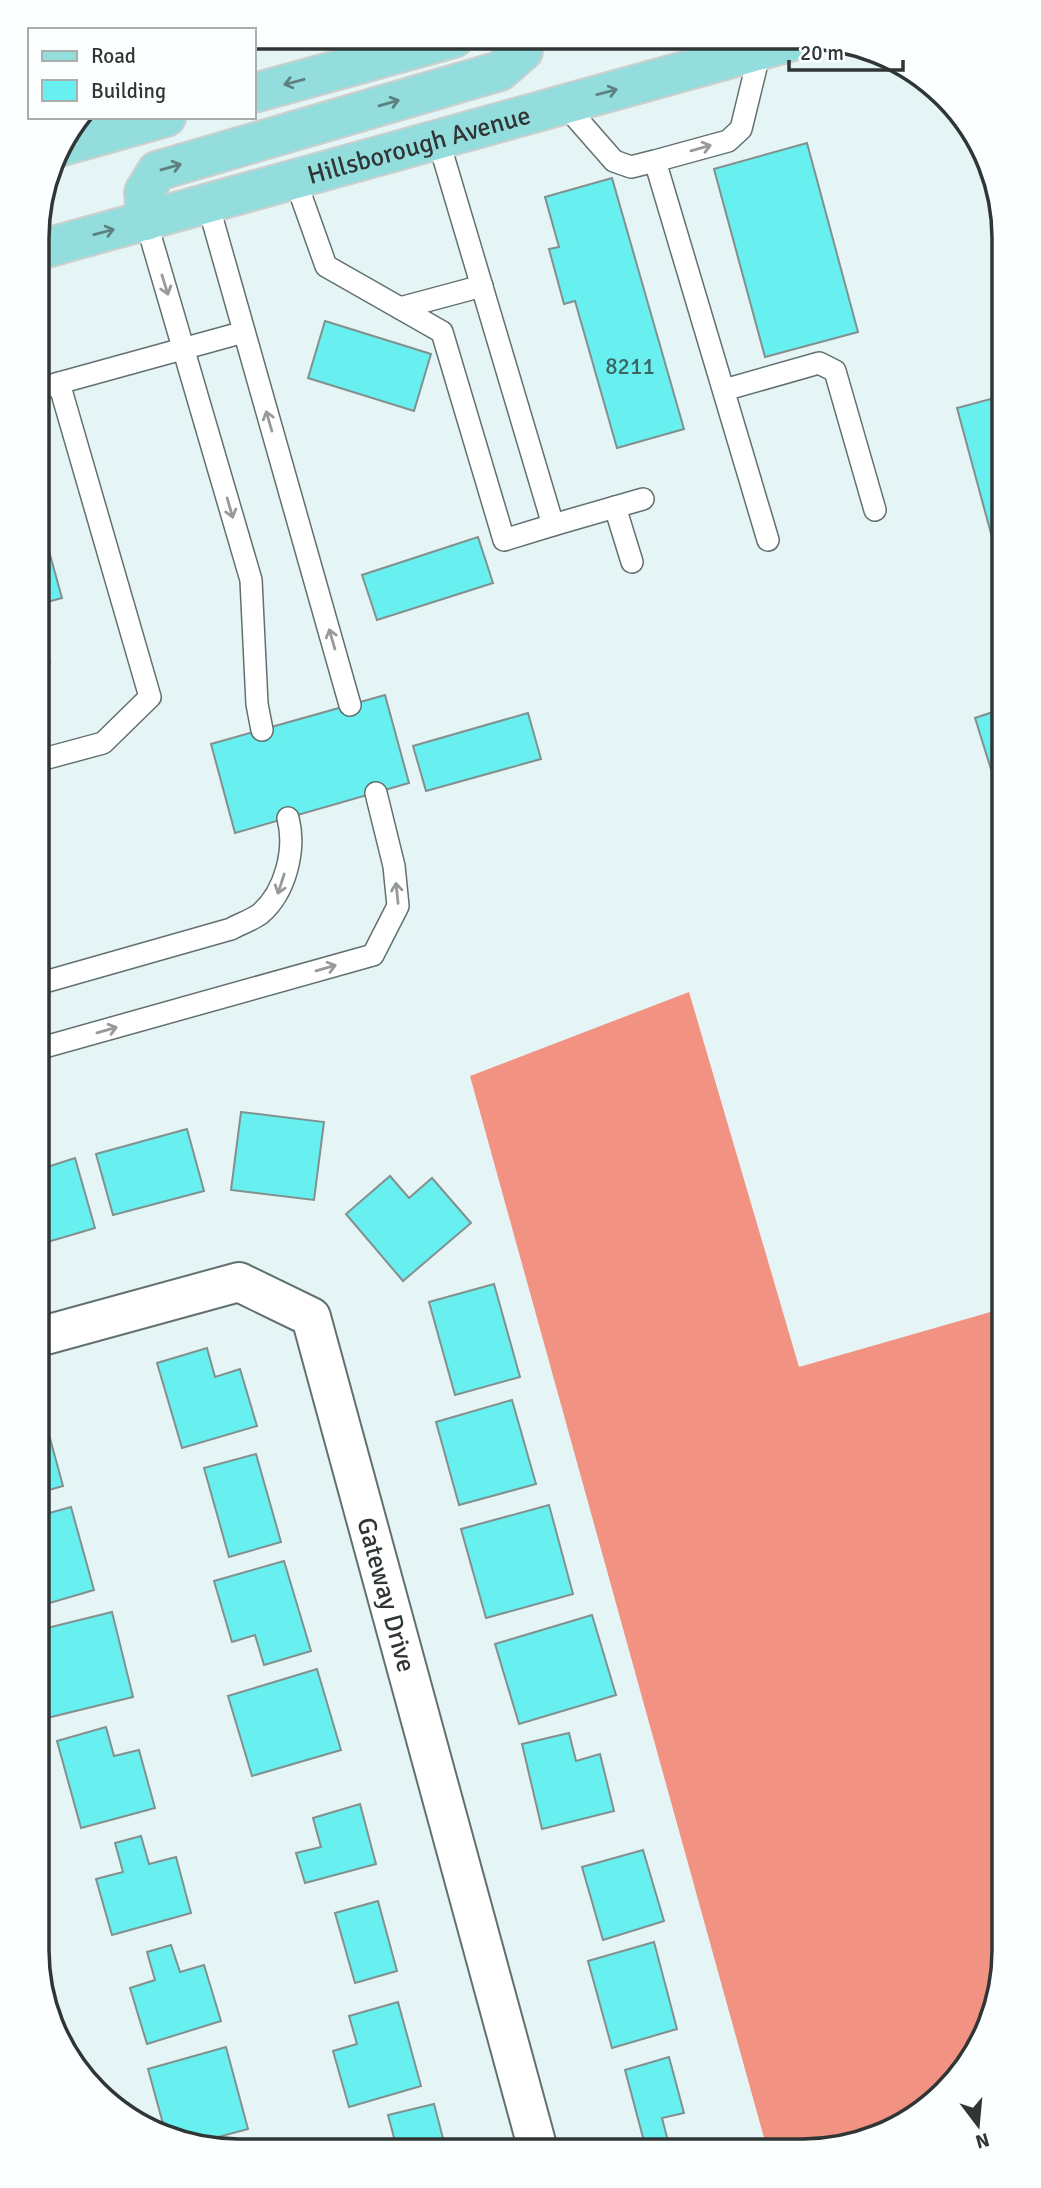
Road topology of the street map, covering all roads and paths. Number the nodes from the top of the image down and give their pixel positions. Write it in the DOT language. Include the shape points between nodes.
graph roads {
  1 [pos="414,49"];
  2 [pos="523,49"];
  3 [pos="767,49"];
  4 [pos="760,51"];
  5 [pos="256,92"];
  6 [pos="564,104"];
  7 [pos="159,119"];
  8 [pos="438,139"];
  9 [pos="75,142"];
  10 [pos="655,161"];
  11 [pos="295,179"];
  12 [pos="208,204"];
  13 [pos="146,221"];
  14 [pos="49,247"];
  15 [pos="482,285"];
  16 [pos="400,308"];
  17 [pos="244,332"];
  18 [pos="184,349"];
  19 [pos="49,386"];
  20 [pos="724,390"];
  21 [pos="643,499"];
  22 [pos="615,507"];
  23 [pos="875,510"];
  24 [pos="553,526"];
  25 [pos="768,540"];
  26 [pos="632,562"];
  27 [pos="350,705"];
  28 [pos="262,730"];
  29 [pos="49,758"];
  30 [pos="376,793"];
  31 [pos="288,818"];
  32 [pos="49,981"];
  33 [pos="49,1046"];
  34 [pos="49,1334"];
  35 [pos="535,2139"];
  1 -- 5 [label="main road, one-way"];
  13 -- 2 [label="main road, one-way" via="144,192 157,171 500,71"];
  3 -- 4 [label="main road, Hillsborough Avenue"];
  6 -- 4 [label="main road, Hillsborough Avenue, one-way"];
  10 -- 4 [label="lane, one-way" via="728,141 741,129"];
  6 -- 8 [label="main road, Hillsborough Avenue"];
  6 -- 10 [label="lane" via="614,161 631,167"];
  7 -- 9 [label="main road"];
  8 -- 11 [label="main road, Hillsborough Avenue"];
  8 -- 15 [label="lane"];
  10 -- 20 [label="lane"];
  11 -- 12 [label="main road, Hillsborough Avenue"];
  11 -- 16 [label="lane" via="326,266"];
  12 -- 13 [label="main road, Hillsborough Avenue"];
  12 -- 17 [label="lane"];
  14 -- 13 [label="main road, Hillsborough Avenue, one-way"];
  13 -- 18 [label="lane, one-way"];
  15 -- 16 [label="lane"];
  15 -- 24 [label="lane"];
  16 -- 24 [label="lane" via="442,332 504,540"];
  17 -- 18 [label="lane"];
  27 -- 17 [label="lane, one-way"];
  18 -- 19 [label="lane"];
  18 -- 28 [label="lane, one-way" via="251,580"];
  19 -- 29 [label="lane" via="150,697 103,743"];
  20 -- 23 [label="lane" via="819,363 835,371"];
  20 -- 25 [label="lane"];
  21 -- 22 [label="lane"];
  22 -- 24 [label="lane"];
  22 -- 26 [label="lane"];
  33 -- 30 [label="lane, one-way" via="373,955 398,906 394,866"];
  31 -- 32 [label="lane, one-way" via="288,860 277,896 259,915 230,929"];
  34 -- 35 [label="street, Gateway Drive" via="239,1282 311,1317"];
}
